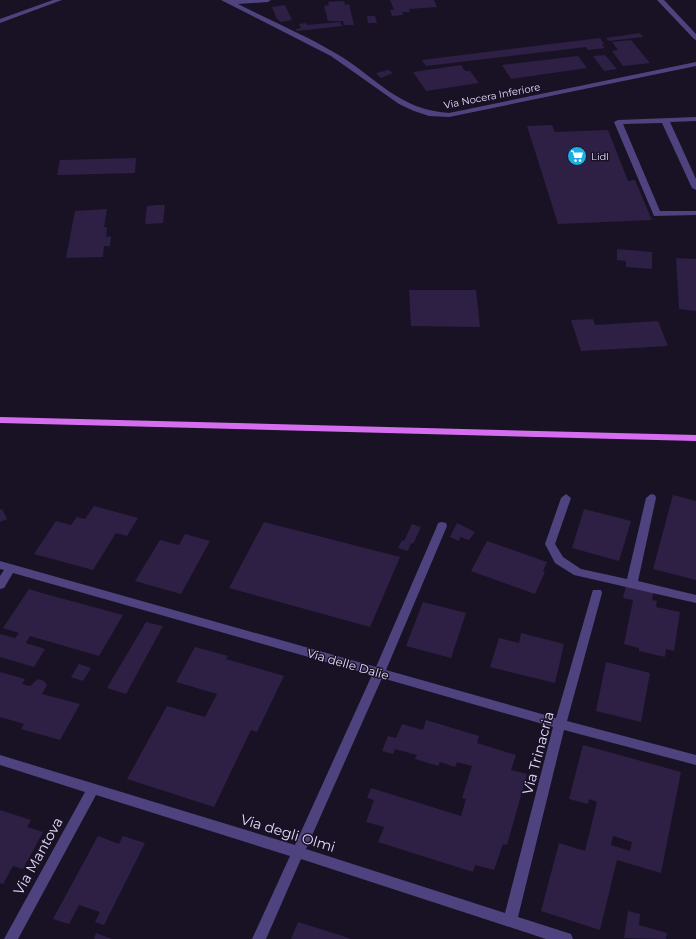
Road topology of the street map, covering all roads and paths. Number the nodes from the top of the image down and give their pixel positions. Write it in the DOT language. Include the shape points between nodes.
graph roads {
  1 [pos="59,0"];
  2 [pos="268,0"];
  3 [pos="660,0"];
  4 [pos="227,2"];
  5 [pos="0,21"];
  6 [pos="696,38"];
  7 [pos="696,64"];
  8 [pos="696,119"];
  9 [pos="665,120"];
  10 [pos="696,188"];
  11 [pos="696,213"];
  12 [pos="0,420"];
  13 [pos="696,438"];
  14 [pos="566,498"];
  15 [pos="652,498"];
  16 [pos="442,526"];
  17 [pos="6,566"];
  18 [pos="632,583"];
  19 [pos="0,585"];
  20 [pos="597,592"];
  21 [pos="696,599"];
  22 [pos="379,673"];
  23 [pos="560,724"];
  24 [pos="0,760"];
  25 [pos="696,760"];
  26 [pos="93,789"];
  27 [pos="297,852"];
  28 [pos="510,921"];
  29 [pos="11,939"];
  30 [pos="259,939"];
  31 [pos="566,939"];
  1 -- 5 [label="street"];
  2 -- 4 [label="street"];
  3 -- 6 [label="street"];
  4 -- 7 [label="street, Via Nocera Inferiore" via="335,56 402,104 436,116"];
  8 -- 9 [label="street"];
  9 -- 10 [label="street"];
  9 -- 11 [label="street" via="618,122 657,214"];
  12 -- 13 [label="main road"];
  14 -- 18 [label="street" via="550,544 559,560 578,572"];
  15 -- 18 [label="street"];
  16 -- 22 [label="street"];
  17 -- 19 [label="street"];
  17 -- 22 [label="street, Via delle Dalie"];
  18 -- 21 [label="street"];
  20 -- 23 [label="street, Via Trinacria"];
  22 -- 23 [label="street, Via delle Dalie"];
  22 -- 27 [label="street"];
  23 -- 25 [label="street, Via delle Dalie"];
  23 -- 28 [label="street, Via Trinacria"];
  24 -- 26 [label="street, Via degli Olmi"];
  26 -- 27 [label="street, Via degli Olmi"];
  26 -- 29 [label="street, Via Mantova"];
  27 -- 28 [label="street, Via degli Olmi"];
  27 -- 30 [label="street"];
  28 -- 31 [label="street, Via degli Olmi"];
}
